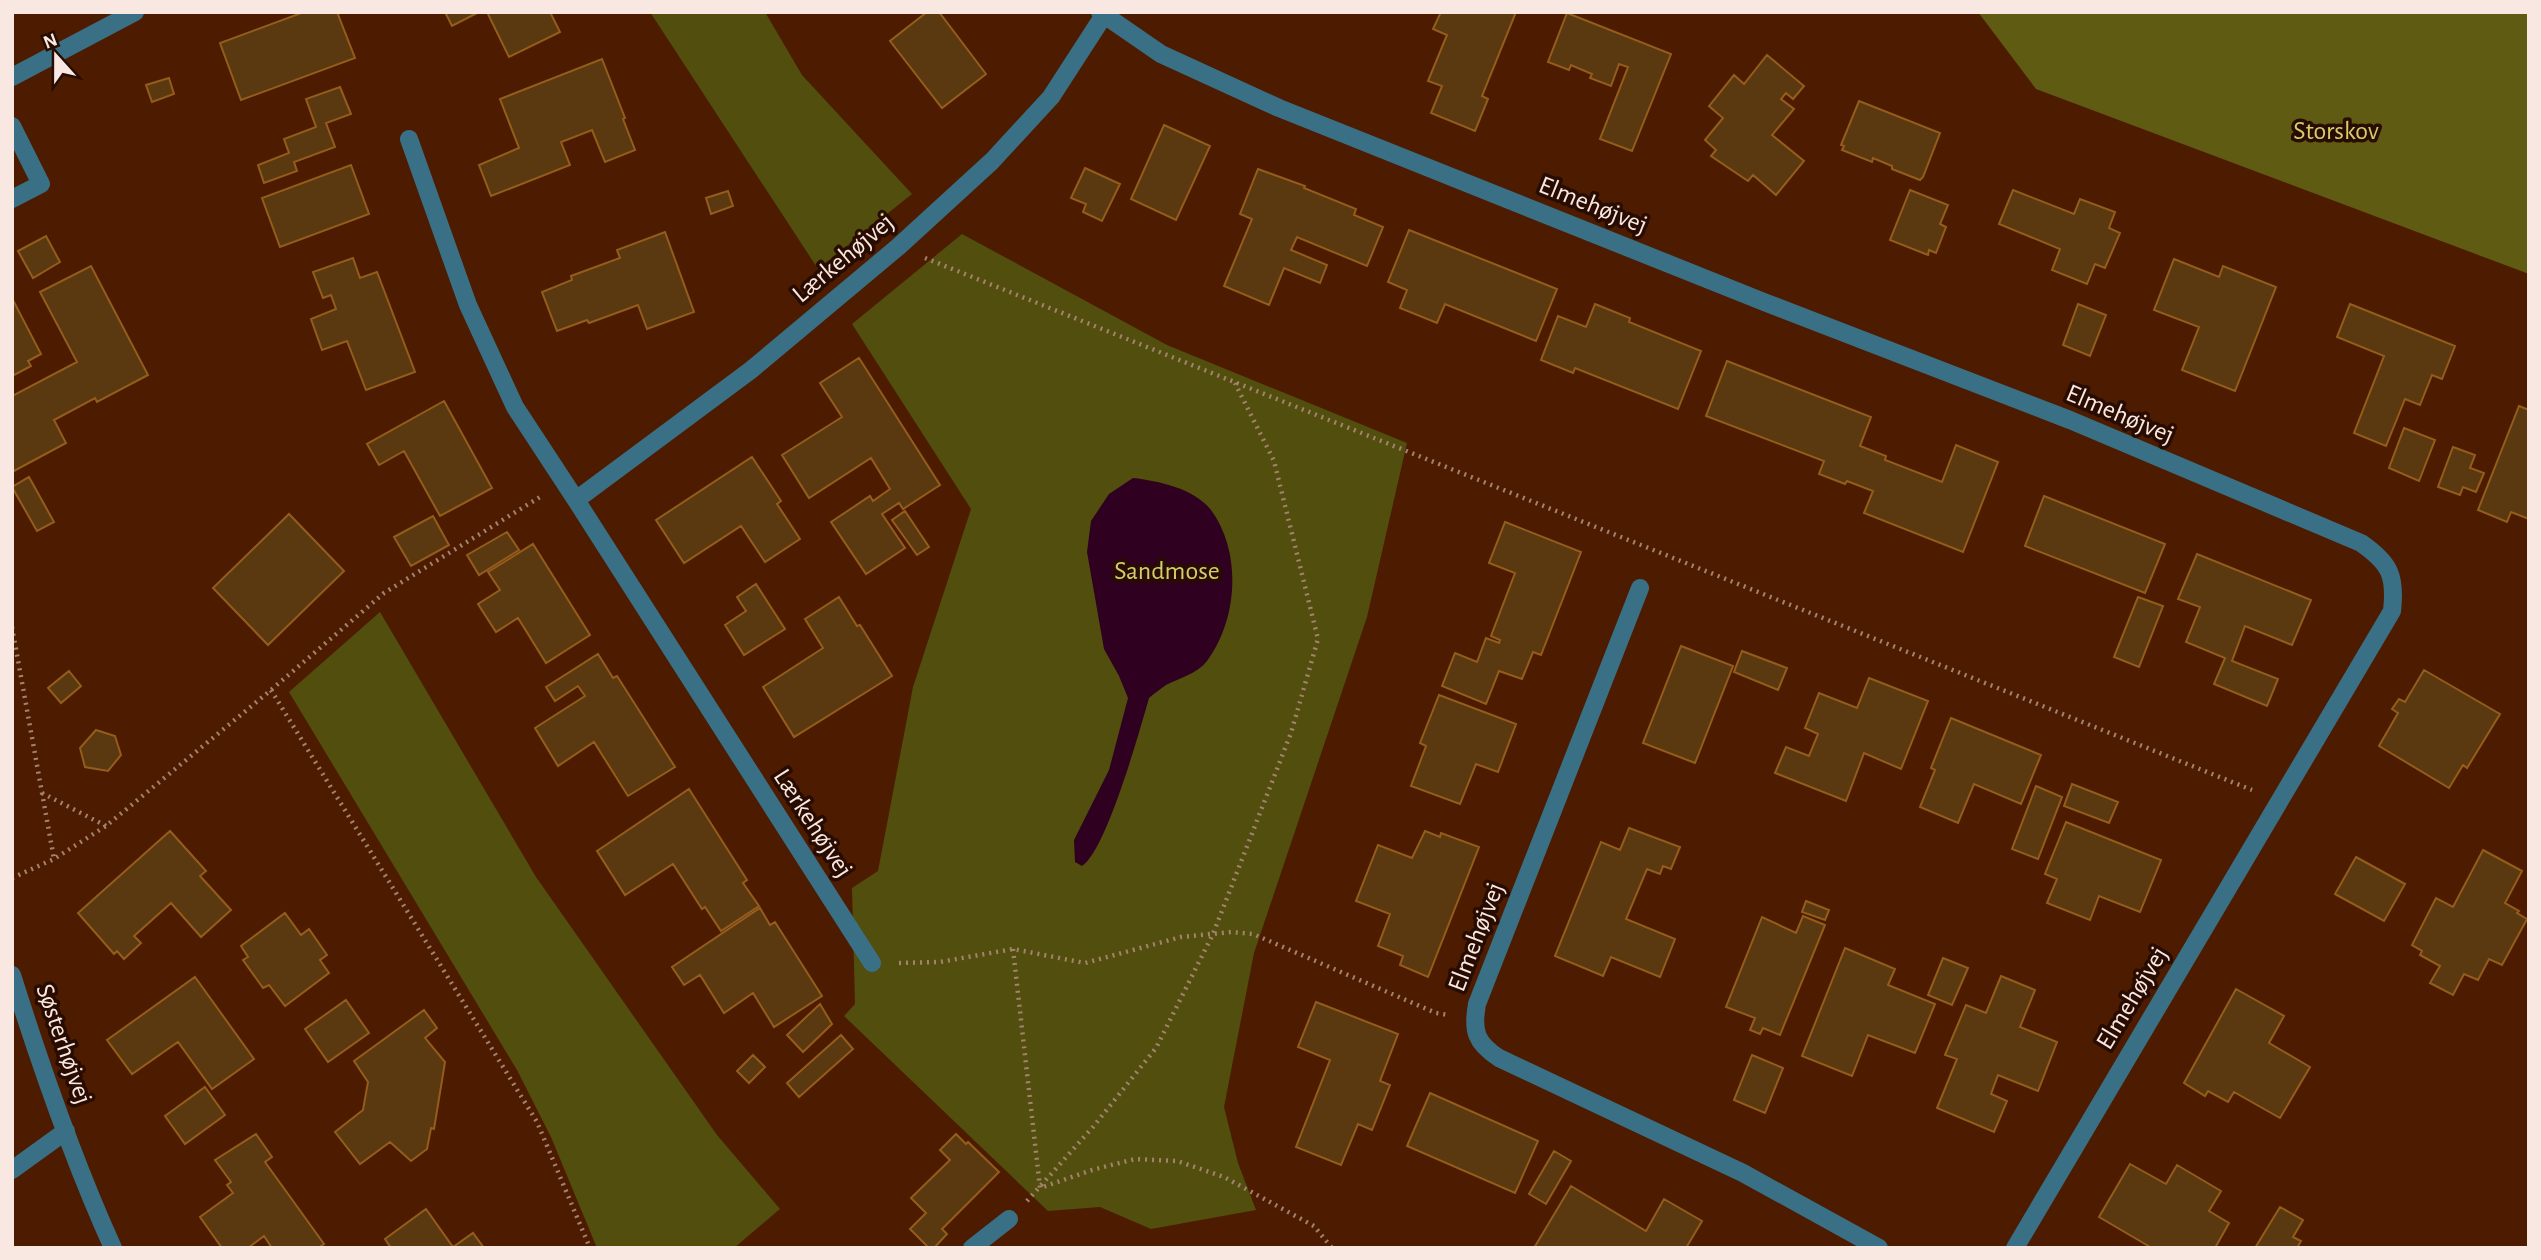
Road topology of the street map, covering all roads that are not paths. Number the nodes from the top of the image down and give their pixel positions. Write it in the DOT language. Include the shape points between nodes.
graph roads {
  1 [pos="135,12"];
  2 [pos="1103,13"];
  3 [pos="12,76"];
  4 [pos="12,126"];
  5 [pos="409,139"];
  6 [pos="12,199"];
  7 [pos="576,500"];
  8 [pos="1640,588"];
  9 [pos="872,963"];
  10 [pos="12,975"];
  11 [pos="66,1131"];
  12 [pos="12,1170"];
  13 [pos="1009,1219"];
  14 [pos="113,1248"];
  15 [pos="972,1248"];
  16 [pos="1879,1248"];
  17 [pos="2015,1248"];
  1 -- 3 [label="street"];
  2 -- 7 [label="street, Lærkehøjvej" via="1051,97 992,162 751,370"];
  2 -- 17 [label="street, Elmehøjvej" via="1161,54 1279,108 2070,420 2361,543 2390,569 2392,611"];
  4 -- 6 [label="street" via="41,184"];
  5 -- 7 [label="street, Lærkehøjvej" via="468,305 515,408"];
  7 -- 9 [label="street, Lærkehøjvej"];
  8 -- 16 [label="street, Elmehøjvej" via="1477,1004 1476,1035 1485,1049 1499,1058 1744,1173"];
  10 -- 11 [label="street, Søsterhøjvej"];
  11 -- 12 [label="street, Søsterhøjvej"];
  11 -- 14 [label="street, Søsterhøjvej"];
  13 -- 15 [label="street"];
}
